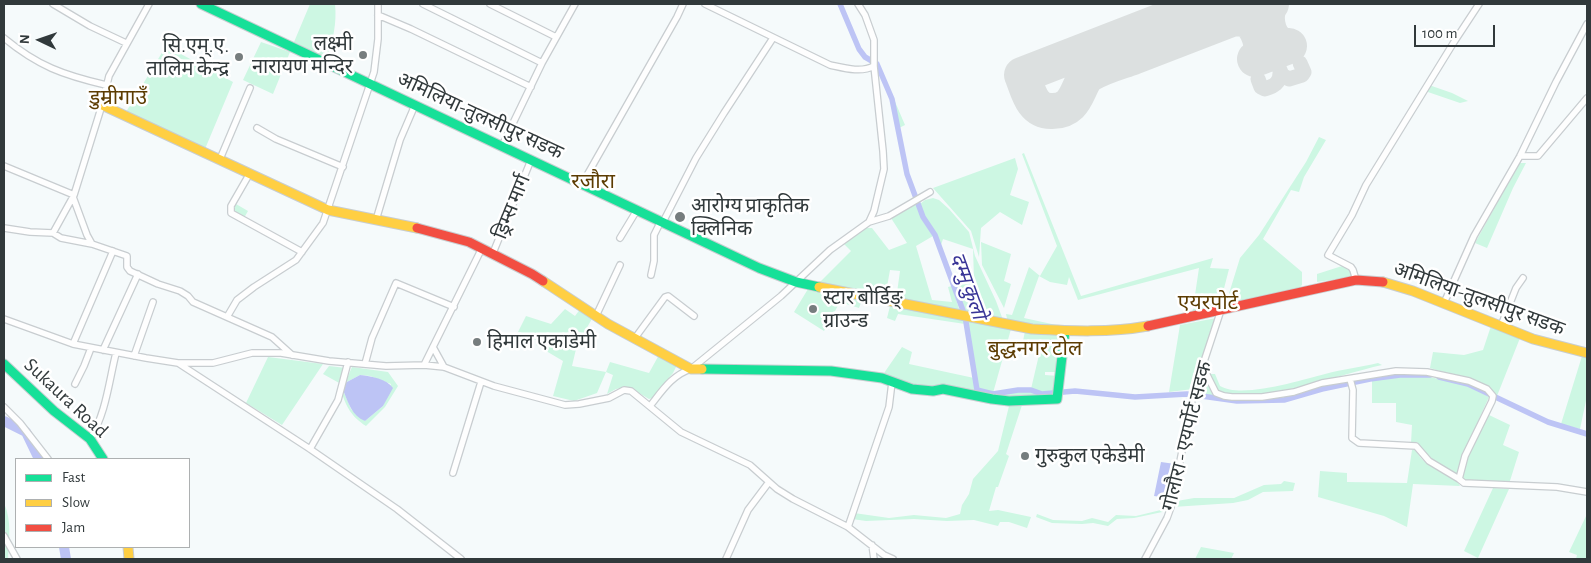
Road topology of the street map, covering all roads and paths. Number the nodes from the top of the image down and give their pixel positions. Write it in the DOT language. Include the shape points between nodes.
graph roads {
  1 [pos="53,4"];
  2 [pos="148,4"];
  3 [pos="202,4"];
  4 [pos="378,4"];
  5 [pos="423,4"];
  6 [pos="490,4"];
  7 [pos="575,4"];
  8 [pos="683,4"];
  9 [pos="705,4"];
  10 [pos="858,4"];
  11 [pos="1479,4"];
  12 [pos="378,15"];
  13 [pos="1587,24"];
  14 [pos="4,38"];
  15 [pos="556,38"];
  16 [pos="773,38"];
  17 [pos="126,43"];
  18 [pos="542,63"];
  19 [pos="874,66"];
  20 [pos="371,84"];
  21 [pos="106,86"];
  22 [pos="530,87"];
  23 [pos="250,88"];
  24 [pos="1587,98"];
  25 [pos="102,105"];
  26 [pos="415,105"];
  27 [pos="257,128"];
  28 [pos="502,146"];
  29 [pos="1520,156"];
  30 [pos="220,160"];
  31 [pos="531,160"];
  32 [pos="4,166"];
  33 [pos="343,167"];
  34 [pos="250,172"];
  35 [pos="582,184"];
  36 [pos="930,192"];
  37 [pos="73,196"];
  38 [pos="328,210"];
  39 [pos="637,210"];
  40 [pos="376,220"];
  41 [pos="662,222"];
  42 [pos="869,222"];
  43 [pos="4,228"];
  44 [pos="53,233"];
  45 [pos="620,238"];
  46 [pos="92,244"];
  47 [pos="482,248"];
  48 [pos="113,251"];
  49 [pos="302,252"];
  50 [pos="493,253"];
  51 [pos="620,265"];
  52 [pos="138,274"];
  53 [pos="651,276"];
  54 [pos="1523,278"];
  55 [pos="1356,280"];
  56 [pos="796,282"];
  57 [pos="154,302"];
  58 [pos="1444,303"];
  59 [pos="454,307"];
  60 [pos="1221,310"];
  61 [pos="596,316"];
  62 [pos="694,316"];
  63 [pos="227,317"];
  64 [pos="4,319"];
  65 [pos="1501,326"];
  66 [pos="1065,332"];
  67 [pos="635,338"];
  68 [pos="73,344"];
  69 [pos="433,347"];
  70 [pos="91,348"];
  71 [pos="103,350"];
  72 [pos="116,353"];
  73 [pos="1587,353"];
  74 [pos="292,355"];
  75 [pos="134,356"];
  76 [pos="348,362"];
  77 [pos="178,363"];
  78 [pos="1204,363"];
  79 [pos="4,364"];
  80 [pos="365,364"];
  81 [pos="424,365"];
  82 [pos="444,367"];
  83 [pos="691,369"];
  84 [pos="1350,379"];
  85 [pos="481,382"];
  86 [pos="892,382"];
  87 [pos="75,384"];
  88 [pos="650,406"];
  89 [pos="4,407"];
  90 [pos="90,439"];
  91 [pos="310,449"];
  92 [pos="47,458"];
  93 [pos="102,458"];
  94 [pos="453,473"];
  95 [pos="1460,479"];
  96 [pos="769,482"];
  97 [pos="1587,492"];
  98 [pos="848,527"];
  99 [pos="4,536"];
  100 [pos="872,545"];
  101 [pos="17,559"];
  102 [pos="461,559"];
  103 [pos="726,559"];
  104 [pos="874,559"];
  105 [pos="893,559"];
  106 [pos="1146,559"];
  1 -- 17 [label="street"];
  2 -- 17 [label="street"];
  3 -- 20 [label="main road, अमिलिया-तुलसीपुर सडक"];
  4 -- 12 [label="street"];
  5 -- 18 [label="street"];
  6 -- 15 [label="street"];
  7 -- 15 [label="street"];
  8 -- 35 [label="street"];
  9 -- 16 [label="street"];
  10 -- 19 [label="street" via="874,40"];
  11 -- 55 [label="street" via="1366,185 1328,255 1351,267"];
  12 -- 20 [label="street"];
  12 -- 22 [label="street"];
  13 -- 29 [label="street"];
  14 -- 21 [label="street" via="51,70"];
  15 -- 18 [label="street"];
  16 -- 19 [label="street" via="830,65 845,69"];
  16 -- 41 [label="street" via="706,143"];
  17 -- 21 [label="street"];
  18 -- 22 [label="street"];
  19 -- 42 [label="street" via="884,169"];
  20 -- 26 [label="main road, अमिलिया-तुलसीपुर सडक"];
  20 -- 33 [label="street"];
  21 -- 25 [label="street"];
  22 -- 28 [label="street"];
  23 -- 30 [label="street"];
  24 -- 29 [label="street" via="1538,156"];
  25 -- 30 [label="main road"];
  25 -- 37 [label="street"];
  26 -- 28 [label="main road, अमिलिया-तुलसीपुर सडक"];
  26 -- 40 [label="street" via="400,140"];
  27 -- 33 [label="street"];
  28 -- 31 [label="main road, अमिलिया-तुलसीपुर सडक"];
  29 -- 58 [label="street" via="1474,236"];
  30 -- 34 [label="main road"];
  31 -- 35 [label="main road, अमिलिया-तुलसीपुर सडक"];
  31 -- 50 [label="street, ड्रिम्स मार्ग"];
  32 -- 37 [label="street"];
  33 -- 38 [label="street"];
  34 -- 38 [label="main road"];
  34 -- 49 [label="street" via="231,206 231,213"];
  35 -- 39 [label="main road, अमिलिया-तुलसीपुर सडक"];
  36 -- 42 [label="street" via="889,216"];
  37 -- 44 [label="street"];
  37 -- 46 [label="street"];
  38 -- 40 [label="main road"];
  38 -- 49 [label="street" via="323,224"];
  39 -- 41 [label="main road, अमिलिया-तुलसीपुर सडक"];
  39 -- 45 [label="street"];
  40 -- 47 [label="main road" via="417,228"];
  41 -- 53 [label="street" via="654,235"];
  41 -- 56 [label="main road, अमिलिया-तुलसीपुर सडक"];
  42 -- 56 [label="street" via="830,250"];
  43 -- 44 [label="street"];
  44 -- 46 [label="street"];
  46 -- 48 [label="street"];
  47 -- 50 [label="main road"];
  47 -- 59 [label="street"];
  48 -- 52 [label="street" via="128,256 127,267"];
  48 -- 68 [label="street"];
  49 -- 63 [label="street" via="296,260 237,300"];
  50 -- 61 [label="main road"];
  51 -- 61 [label="street"];
  52 -- 63 [label="street" via="180,291 193,302"];
  52 -- 71 [label="street"];
  54 -- 65 [label="street"];
  55 -- 58 [label="main road, अमिलिया-तुलसीपुर सडक" via="1380,282"];
  55 -- 60 [label="main road, अमिलिया-तुलसीपुर सडक"];
  56 -- 66 [label="main road, अमिलिया-तुलसीपुर सडक" via="999,323"];
  56 -- 83 [label="street"];
  57 -- 75 [label="street"];
  58 -- 65 [label="main road, अमिलिया-तुलसीपुर सडक"];
  59 -- 69 [label="street"];
  59 -- 80 [label="street" via="396,283 372,338"];
  60 -- 66 [label="main road, अमिलिया-तुलसीपुर सडक" via="1121,331"];
  60 -- 78 [label="street, गोलौरा - एयर्पोर्ट सडक"];
  61 -- 67 [label="main road"];
  62 -- 67 [label="street" via="665,297"];
  63 -- 74 [label="street" via="272,337"];
  64 -- 68 [label="street"];
  65 -- 73 [label="main road, अमिलिया-तुलसीपुर सडक" via="1541,342"];
  66 -- 86 [label="main road" via="1057,399 1008,401 943,390 912,389"];
  67 -- 83 [label="main road"];
  68 -- 70 [label="street"];
  69 -- 81 [label="street"];
  69 -- 82 [label="street"];
  70 -- 71 [label="street"];
  70 -- 87 [label="street"];
  71 -- 72 [label="street"];
  72 -- 75 [label="street"];
  72 -- 90 [label="street" via="101,417"];
  74 -- 76 [label="street"];
  74 -- 77 [label="street" via="252,353 213,363"];
  75 -- 77 [label="street"];
  76 -- 80 [label="street"];
  76 -- 91 [label="street" via="338,400"];
  77 -- 91 [label="street"];
  78 -- 84 [label="street" via="1216,393 1232,397 1294,392 1322,382"];
  78 -- 106 [label="street, गोलौरा - एयर्पोर्ट सडक" via="1193,395 1168,518"];
  79 -- 90 [label="main road, Sukaura Road" via="54,411"];
  80 -- 81 [label="street"];
  81 -- 82 [label="street"];
  82 -- 85 [label="street"];
  83 -- 86 [label="main road" via="831,371"];
  83 -- 88 [label="street" via="680,372"];
  84 -- 95 [label="street" via="1353,390 1352,438 1359,443 1416,446 1429,461"];
  84 -- 95 [label="street" via="1396,371 1427,372 1469,382 1490,391 1492,400 1465,456"];
  85 -- 88 [label="street" via="565,405 603,399 628,390"];
  85 -- 94 [label="street"];
  86 -- 98 [label="street" via="889,407"];
  88 -- 96 [label="street" via="681,432 750,465"];
  89 -- 92 [label="street"];
  90 -- 93 [label="main road, Sukaura Road"];
  91 -- 102 [label="street" via="405,515"];
  95 -- 97 [label="street" via="1464,483 1557,487"];
  96 -- 98 [label="street"];
  96 -- 103 [label="street" via="748,510"];
  98 -- 100 [label="street"];
  99 -- 101 [label="street"];
  100 -- 104 [label="street"];
  100 -- 105 [label="street"];
}
